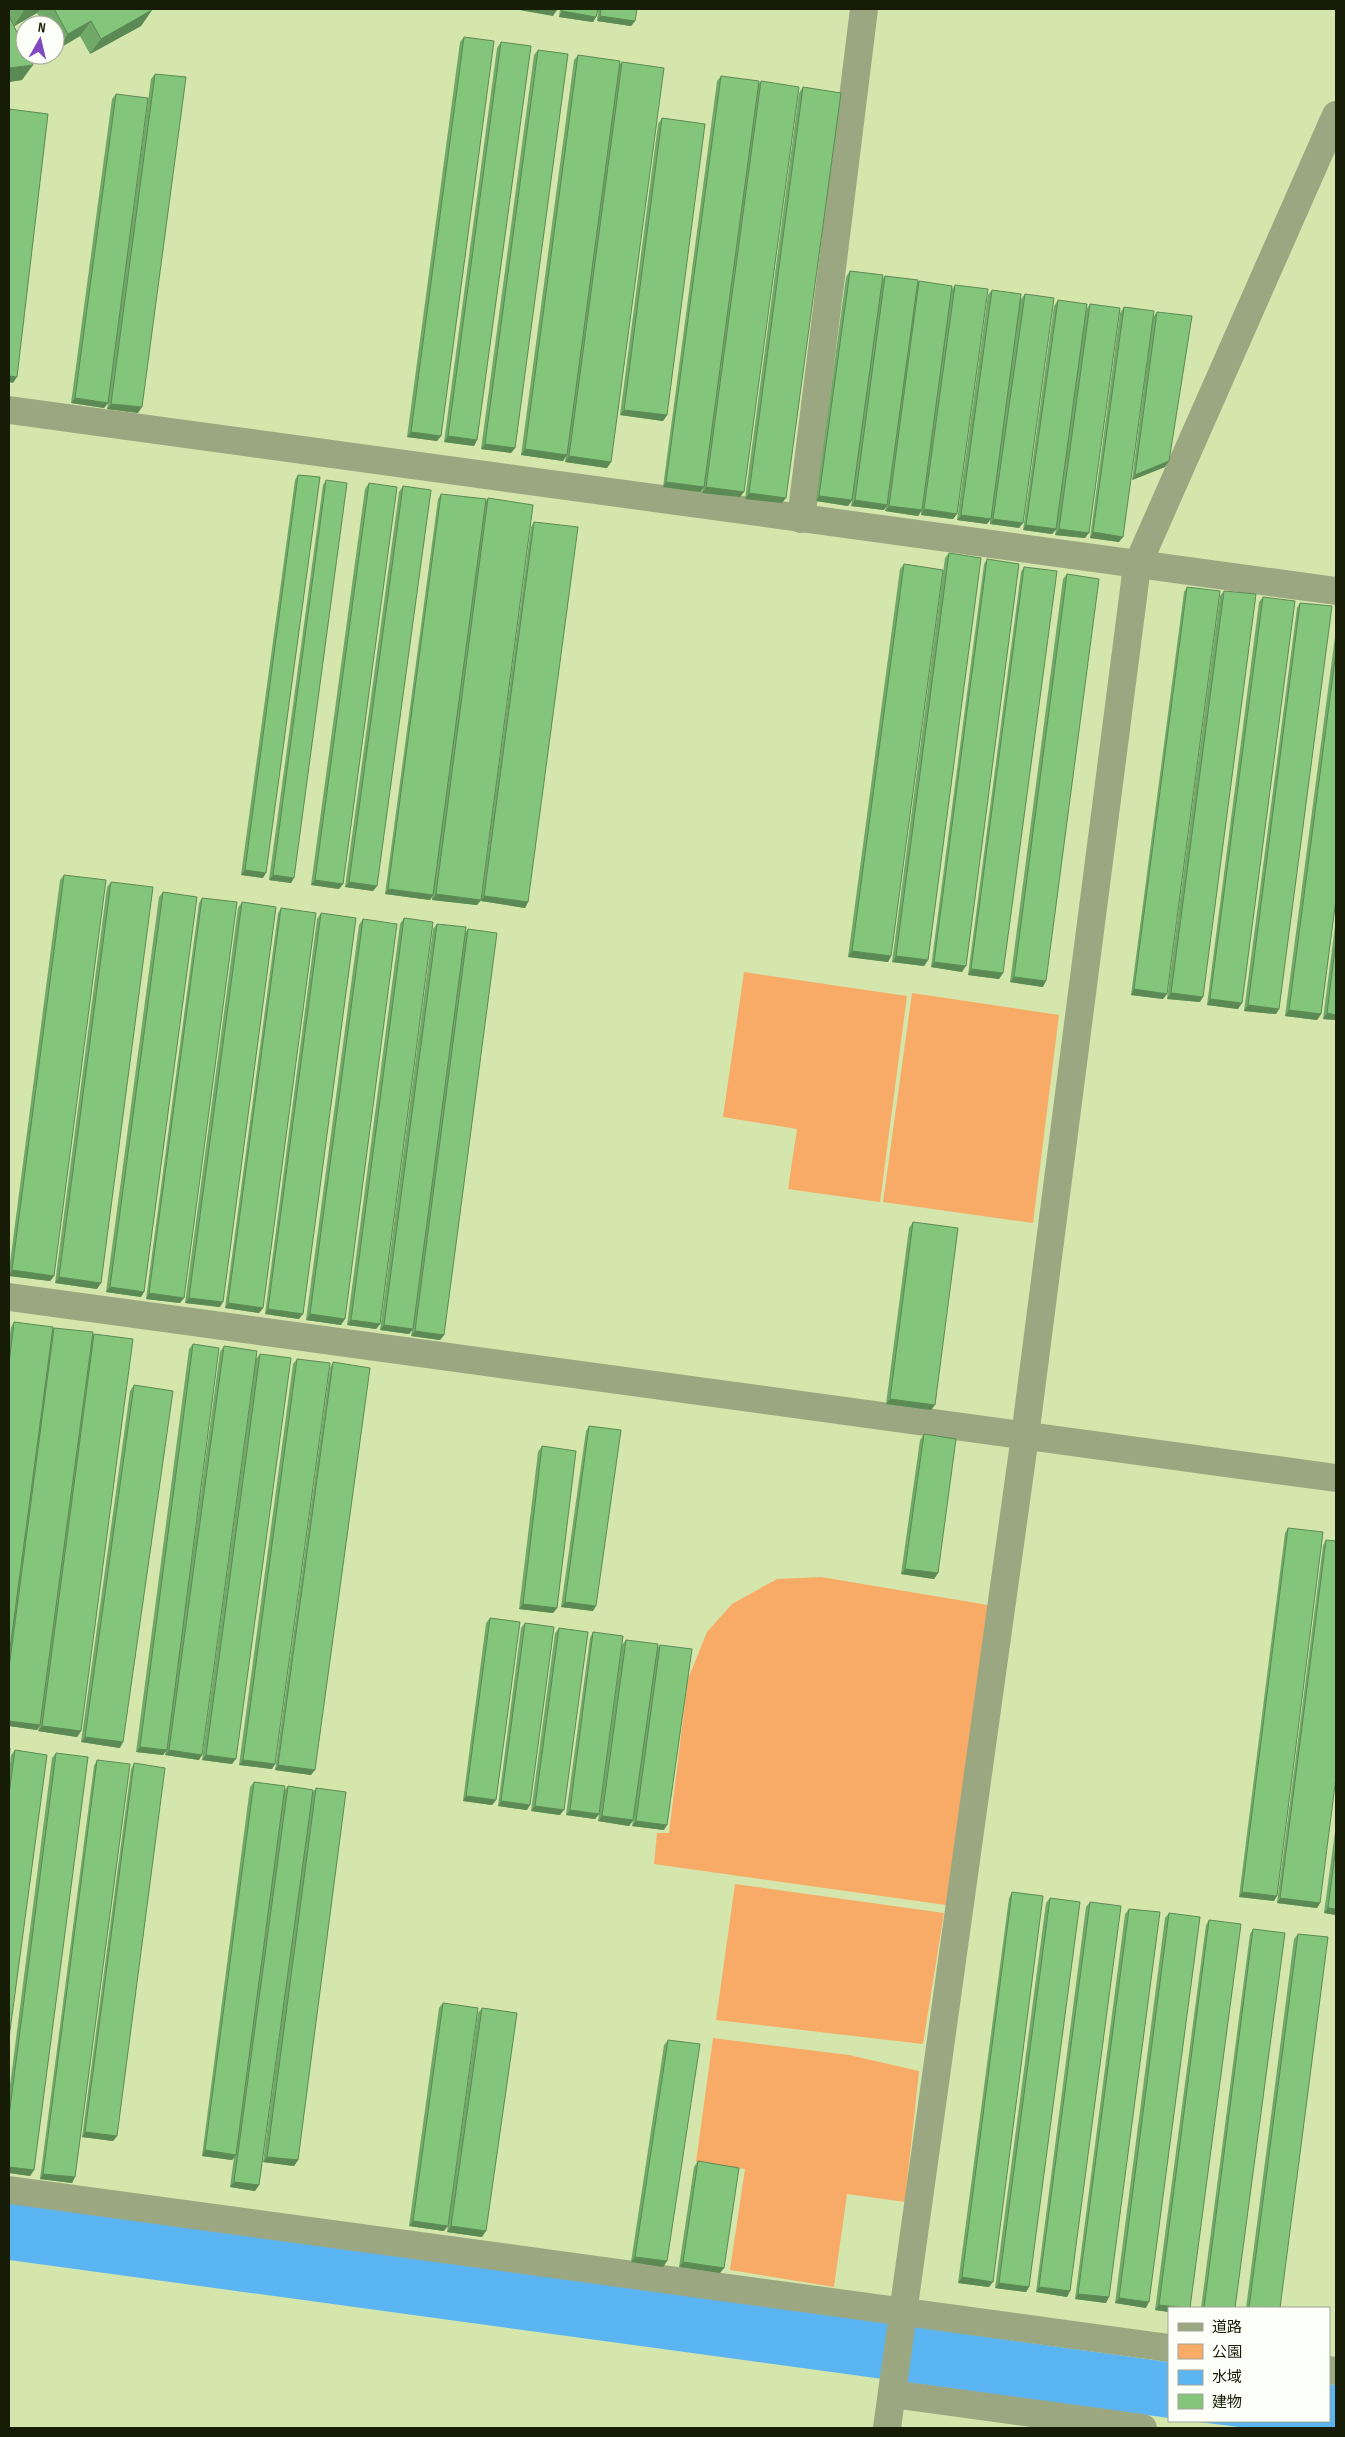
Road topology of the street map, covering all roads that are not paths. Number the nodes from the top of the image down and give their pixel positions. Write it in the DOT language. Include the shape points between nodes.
graph roads {
  1 [pos="864,9"];
  2 [pos="1336,115"];
  3 [pos="9,410"];
  4 [pos="800,519"];
  5 [pos="1137,566"];
  6 [pos="1336,591"];
  7 [pos="9,1297"];
  8 [pos="1025,1436"];
  9 [pos="1336,1478"];
  10 [pos="9,2190"];
  11 [pos="903,2312"];
  12 [pos="1168,2348"];
  13 [pos="892,2394"];
  14 [pos="887,2428"];
  15 [pos="1143,2428"];
  1 -- 4 [label="street"];
  2 -- 5 [label="street"];
  3 -- 4 [label="street"];
  4 -- 5 [label="street"];
  5 -- 6 [label="street"];
  5 -- 8 [label="street"];
  7 -- 8 [label="street"];
  8 -- 9 [label="street"];
  8 -- 11 [label="street"];
  10 -- 11 [label="street"];
  11 -- 12 [label="street"];
  11 -- 13 [label="street"];
  13 -- 14 [label="street"];
  13 -- 15 [label="street"];
}
